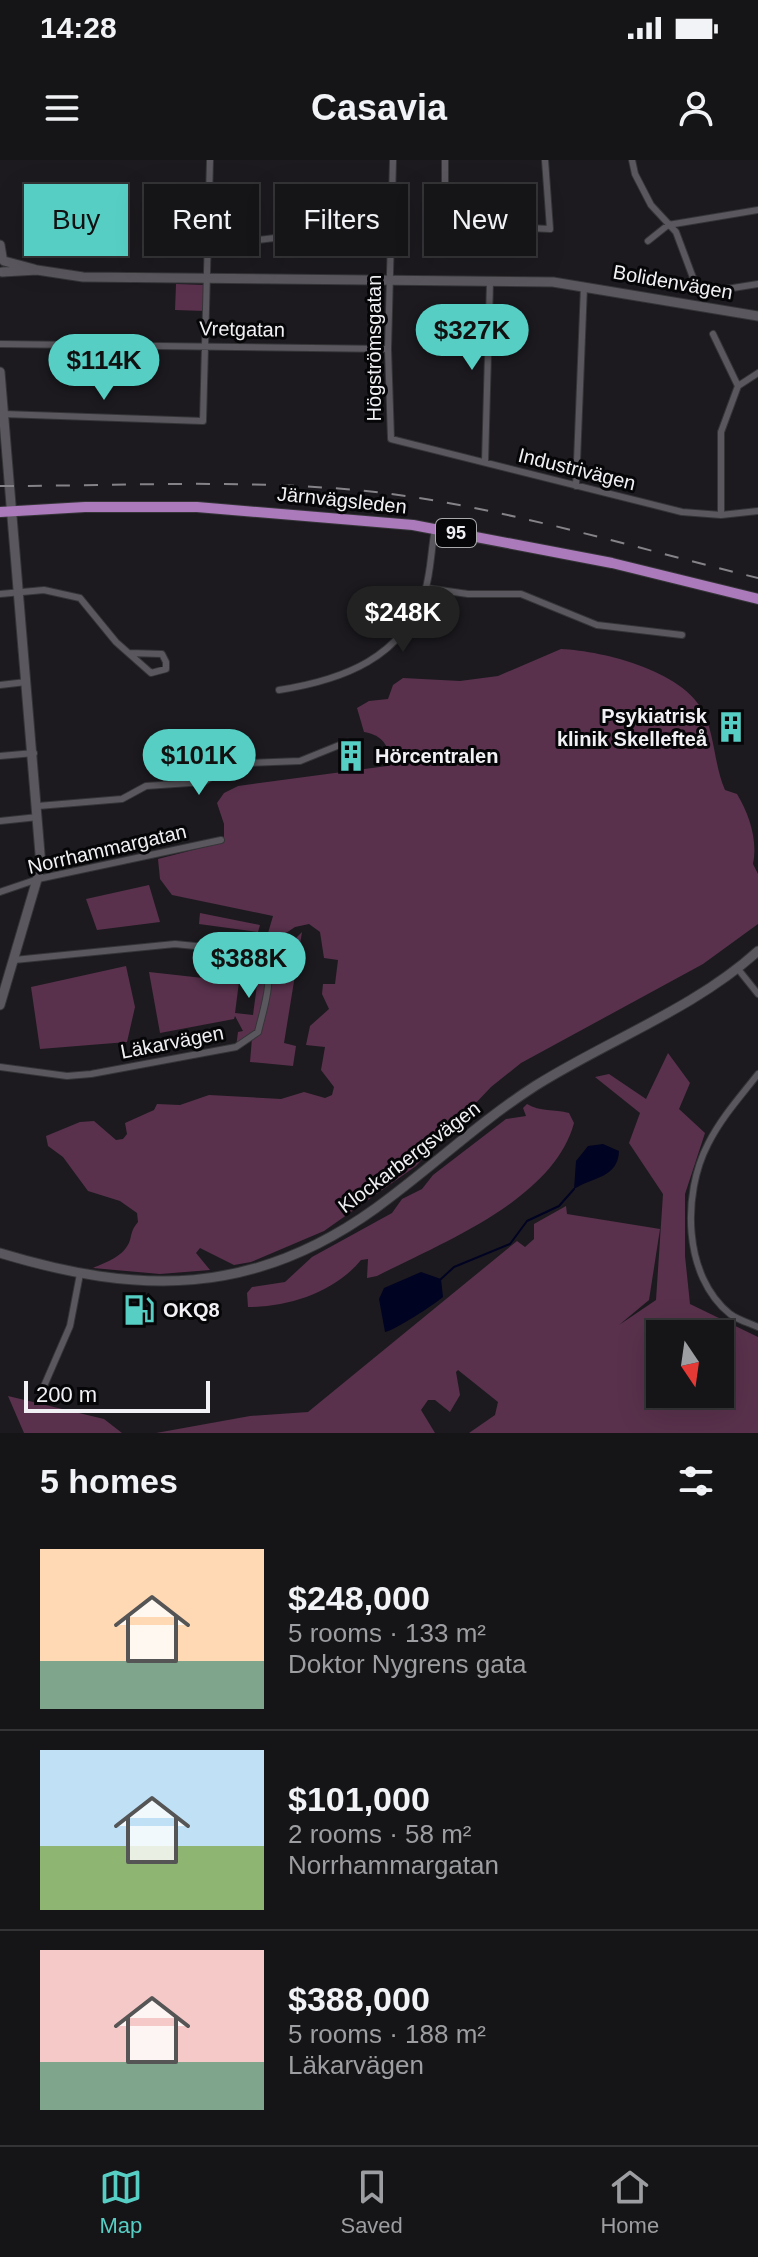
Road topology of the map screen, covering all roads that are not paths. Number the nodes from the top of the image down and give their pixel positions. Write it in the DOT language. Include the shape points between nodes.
graph roads {
  1 [pos="210,160"];
  2 [pos="393,160"];
  3 [pos="445,160"];
  4 [pos="545,160"];
  5 [pos="632,160"];
  6 [pos="209,184"];
  7 [pos="392,184"];
  8 [pos="758,210"];
  9 [pos="668,225"];
  10 [pos="648,241"];
  11 [pos="0,245"];
  12 [pos="208,256"];
  13 [pos="390,256"];
  14 [pos="2,258"];
  15 [pos="37,270"];
  16 [pos="1,273"];
  17 [pos="209,276"];
  18 [pos="390,278"];
  19 [pos="490,282"];
  20 [pos="758,284"];
  21 [pos="584,286"];
  22 [pos="758,316"];
  23 [pos="713,334"];
  24 [pos="0,344"];
  25 [pos="206,344"];
  26 [pos="388,349"];
  27 [pos="0,372"];
  28 [pos="758,373"];
  29 [pos="738,386"];
  30 [pos="2,414"];
  31 [pos="391,439"];
  32 [pos="485,462"];
  33 [pos="576,486"];
  34 [pos="758,511"];
  35 [pos="5,512"];
  36 [pos="721,515"];
  37 [pos="435,529"];
  38 [pos="426,588"];
  39 [pos="17,591"];
  40 [pos="0,594"];
  41 [pos="758,599"];
  42 [pos="682,635"];
  43 [pos="129,653"];
  44 [pos="26,682"];
  45 [pos="0,685"];
  46 [pos="279,690"];
  47 [pos="347,742"];
  48 [pos="34,753"];
  49 [pos="0,756"];
  50 [pos="38,806"];
  51 [pos="38,817"];
  52 [pos="0,821"];
  53 [pos="221,840"];
  54 [pos="38,879"];
  55 [pos="0,892"];
  56 [pos="758,951"];
  57 [pos="14,960"];
  58 [pos="738,969"];
  59 [pos="4,982"];
  60 [pos="758,994"];
  61 [pos="0,1005"];
  62 [pos="0,1067"];
  63 [pos="758,1074"];
  64 [pos="0,1253"];
  65 [pos="80,1274"];
  66 [pos="758,1327"];
  67 [pos="44,1386"];
  1 -- 6 [label="street"];
  2 -- 7 [label="street, Högströmsgatan"];
  3 -- 4 [label="street" via="445,224 550,229"];
  5 -- 9 [label="street" via="640,185"];
  8 -- 9 [label="street"];
  9 -- 10 [label="street"];
  9 -- 20 [label="street" via="703,291"];
  11 -- 14 [label="main road"];
  12 -- 17 [label="street"];
  13 -- 18 [label="street, Högströmsgatan"];
  14 -- 15 [label="main road"];
  14 -- 16 [label="main road"];
  15 -- 16 [label="main road"];
  15 -- 17 [label="main road, Bolidenvägen" via="83,277"];
  17 -- 18 [label="main road, Bolidenvägen"];
  17 -- 25 [label="street"];
  18 -- 19 [label="main road, Bolidenvägen"];
  18 -- 26 [label="street, Högströmsgatan"];
  19 -- 21 [label="main road, Bolidenvägen"];
  19 -- 32 [label="street"];
  21 -- 22 [label="main road, Bolidenvägen"];
  21 -- 33 [label="street"];
  23 -- 29 [label="street"];
  24 -- 25 [label="street, Vretgatan"];
  25 -- 26 [label="street, Vretgatan"];
  25 -- 30 [label="street" via="203,421"];
  26 -- 31 [label="street, Högströmsgatan"];
  27 -- 30 [label="main road"];
  28 -- 29 [label="street"];
  29 -- 36 [label="street" via="721,432"];
  30 -- 35 [label="main road"];
  31 -- 32 [label="street, Industrivägen"];
  32 -- 33 [label="street, Industrivägen"];
  33 -- 36 [label="street, Industrivägen" via="682,512"];
  34 -- 36 [label="street, Industrivägen"];
  35 -- 37 [label="main road, Järnvägsleden / 95" via="197,507"];
  35 -- 39 [label="main road"];
  37 -- 38 [label="street"];
  37 -- 41 [label="main road, Järnvägsleden / 95" via="612,563"];
  38 -- 42 [label="street" via="521,594 597,625"];
  38 -- 46 [label="street" via="412,622 366,666 328,681"];
  39 -- 40 [label="street"];
  39 -- 43 [label="street" via="80,598"];
  39 -- 44 [label="main road"];
  43 -- 43 [label="street" via="162,654 166,669 151,673"];
  44 -- 45 [label="street"];
  44 -- 48 [label="main road"];
  47 -- 50 [label="street" via="305,761 221,764 204,782 150,785 122,799"];
  48 -- 49 [label="street"];
  48 -- 50 [label="main road"];
  50 -- 51 [label="main road"];
  51 -- 52 [label="street"];
  51 -- 54 [label="main road"];
  53 -- 54 [label="street, Norrhammargatan"];
  54 -- 55 [label="street, Norrhammargatan"];
  54 -- 57 [label="main road"];
  56 -- 58 [label="main road, Klockarbergsvägen"];
  57 -- 59 [label="main road"];
  57 -- 62 [label="street, Läkarvägen" via="196,945 262,957 269,966 258,1032 236,1047 91,1074"];
  58 -- 60 [label="street"];
  58 -- 65 [label="main road, Klockarbergsvägen" via="533,1087 376,1208 288,1258 215,1277 151,1283"];
  59 -- 61 [label="main road"];
  63 -- 66 [label="street" via="706,1147 690,1214 696,1260 711,1294 732,1315"];
  64 -- 65 [label="main road, Klockarbergsvägen"];
  65 -- 67 [label="street" via="70,1326"];
}
